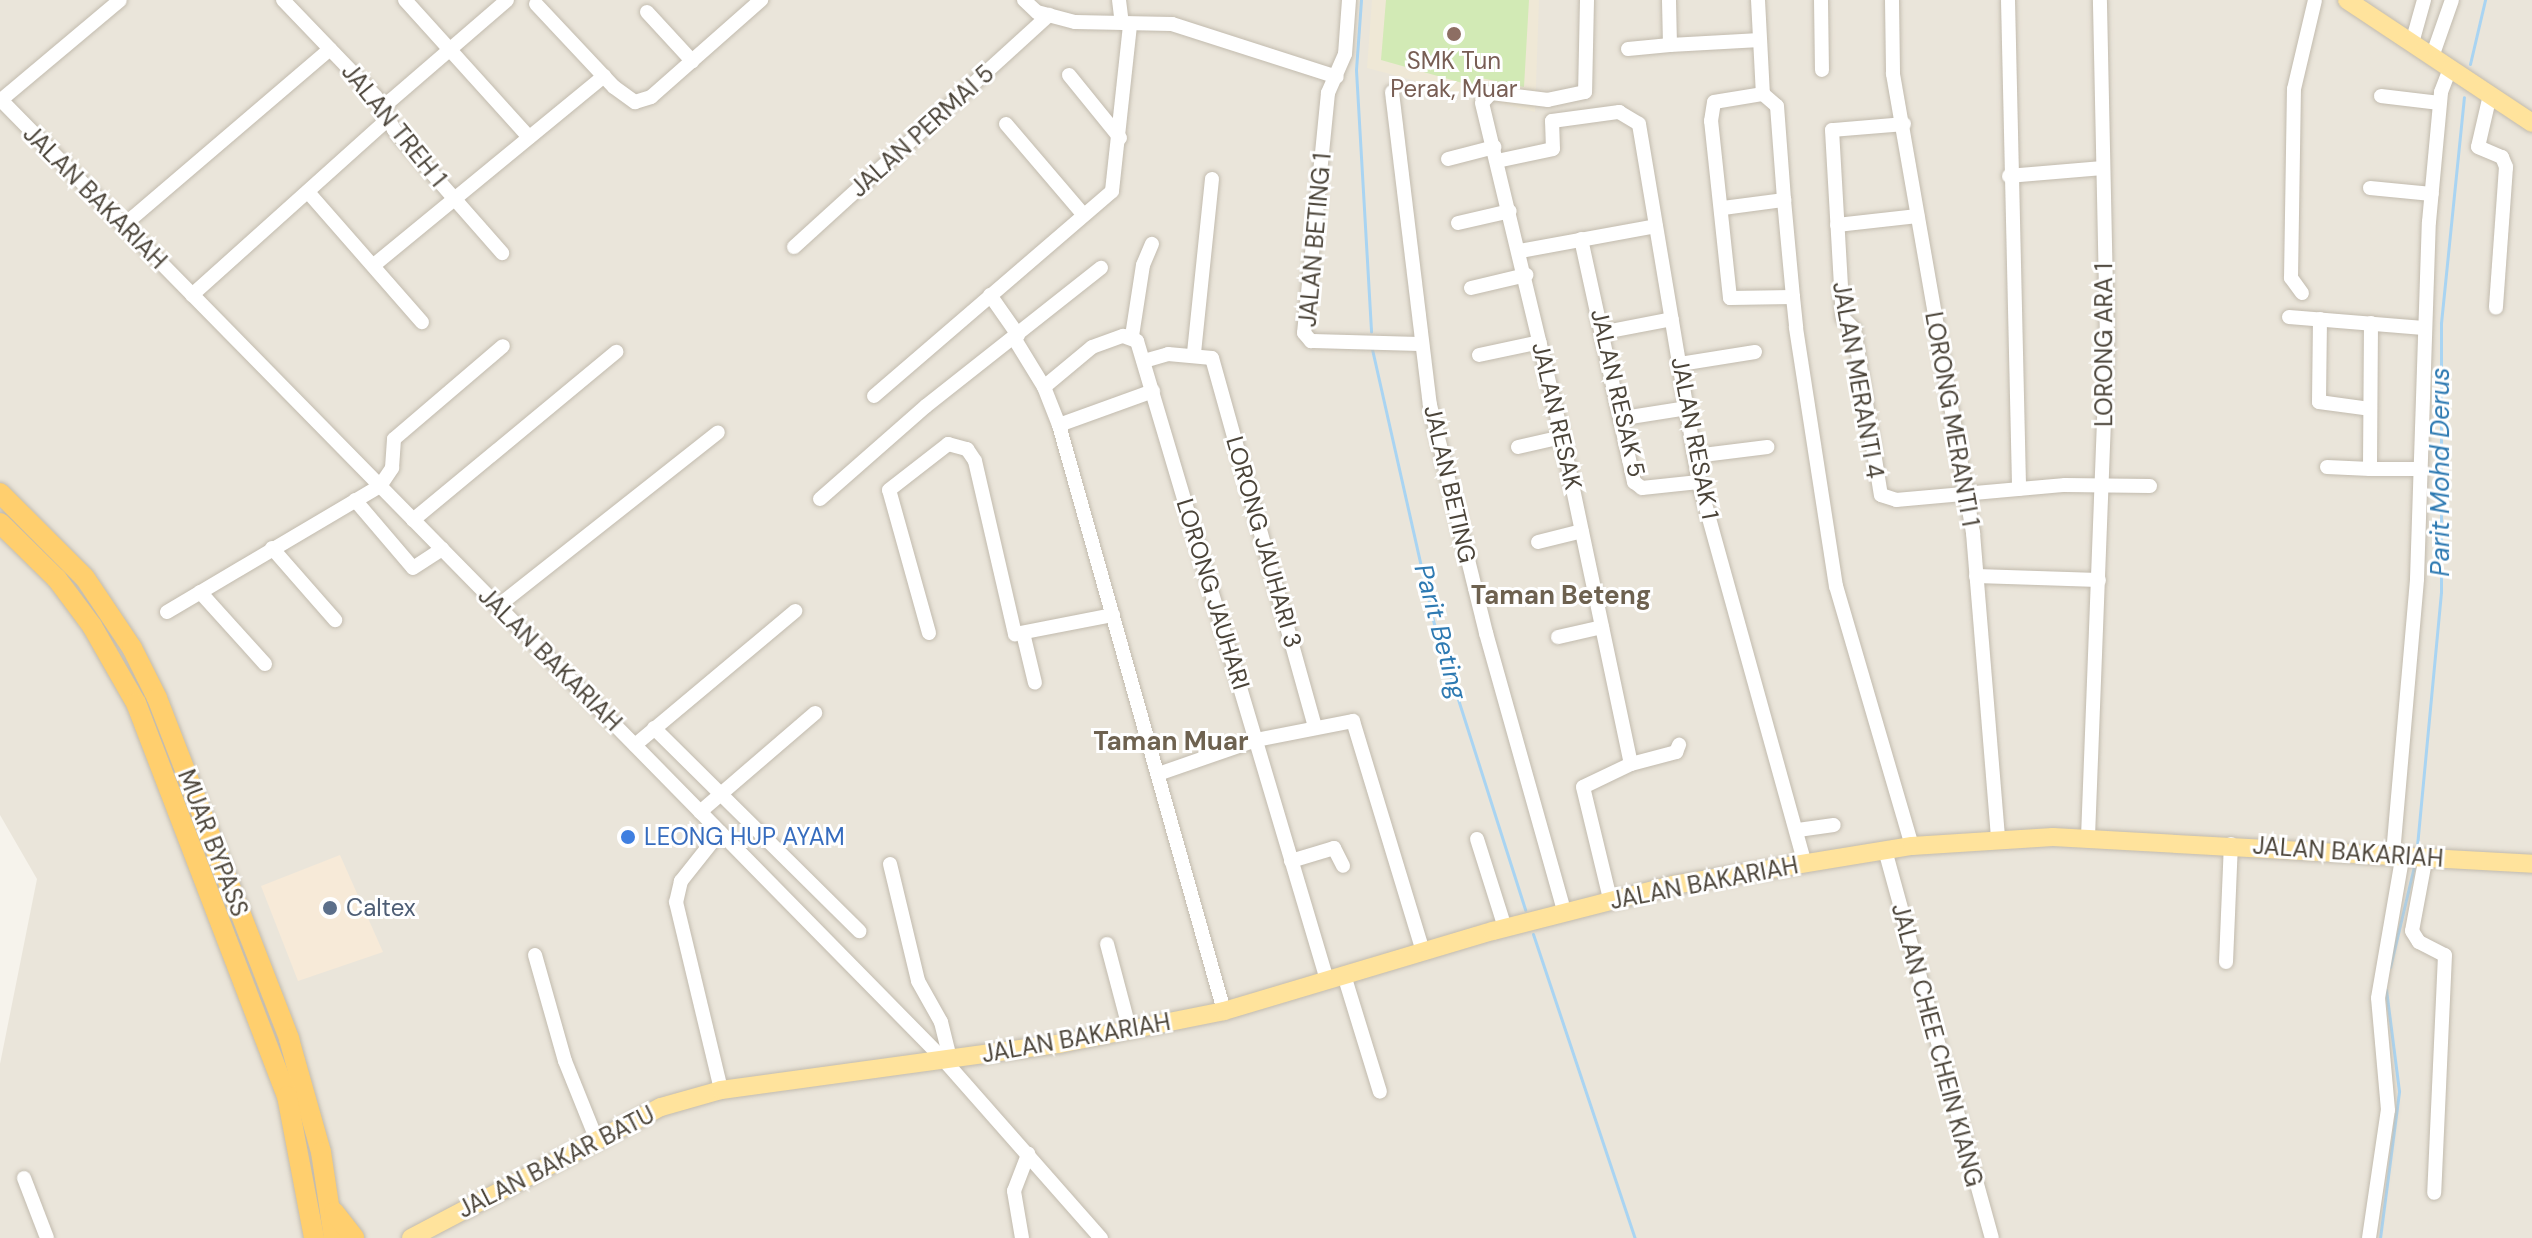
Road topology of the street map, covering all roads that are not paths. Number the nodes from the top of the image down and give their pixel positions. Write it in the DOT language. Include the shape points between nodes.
graph roads {
  1 [pos="120,0"];
  2 [pos="283,0"];
  3 [pos="405,0"];
  4 [pos="507,0"];
  5 [pos="761,0"];
  6 [pos="1024,0"];
  7 [pos="1119,0"];
  8 [pos="1349,0"];
  9 [pos="1587,0"];
  10 [pos="1669,0"];
  11 [pos="1758,0"];
  12 [pos="1821,0"];
  13 [pos="1892,0"];
  14 [pos="2008,0"];
  15 [pos="2100,0"];
  16 [pos="2315,0"];
  17 [pos="2347,0"];
  18 [pos="2452,0"];
  19 [pos="2419,2"];
  20 [pos="536,4"];
  21 [pos="647,12"];
  22 [pos="1049,15"];
  23 [pos="1126,24"];
  24 [pos="1760,40"];
  25 [pos="2412,43"];
  26 [pos="1670,45"];
  27 [pos="451,48"];
  28 [pos="330,49"];
  29 [pos="1628,49"];
  30 [pos="2432,57"];
  31 [pos="692,61"];
  32 [pos="2450,69"];
  33 [pos="1822,70"];
  34 [pos="1069,75"];
  35 [pos="604,76"];
  36 [pos="1337,77"];
  37 [pos="1392,92"];
  38 [pos="1763,94"];
  39 [pos="2490,95"];
  40 [pos="2381,96"];
  41 [pos="0,100"];
  42 [pos="2440,103"];
  43 [pos="384,114"];
  44 [pos="2532,123"];
  45 [pos="1006,124"];
  46 [pos="1904,124"];
  47 [pos="529,137"];
  48 [pos="1120,138"];
  49 [pos="1495,154"];
  50 [pos="1448,159"];
  51 [pos="2102,168"];
  52 [pos="2009,176"];
  53 [pos="1212,179"];
  54 [pos="2370,188"];
  55 [pos="308,192"];
  56 [pos="2432,194"];
  57 [pos="454,199"];
  58 [pos="1784,200"];
  59 [pos="1723,208"];
  60 [pos="1510,211"];
  61 [pos="1083,214"];
  62 [pos="1917,216"];
  63 [pos="1458,223"];
  64 [pos="124,225"];
  65 [pos="1837,225"];
  66 [pos="1656,226"];
  67 [pos="1581,239"];
  68 [pos="1152,244"];
  69 [pos="794,247"];
  70 [pos="1520,251"];
  71 [pos="502,253"];
  72 [pos="374,265"];
  73 [pos="1101,268"];
  74 [pos="1526,275"];
  75 [pos="1471,288"];
  76 [pos="2302,293"];
  77 [pos="192,295"];
  78 [pos="990,295"];
  79 [pos="1793,297"];
  80 [pos="2496,308"];
  81 [pos="2289,317"];
  82 [pos="1672,319"];
  83 [pos="2320,319"];
  84 [pos="422,322"];
  85 [pos="2371,323"];
  86 [pos="2424,328"];
  87 [pos="1605,332"];
  88 [pos="1016,336"];
  89 [pos="1540,342"];
  90 [pos="1421,344"];
  91 [pos="503,346"];
  92 [pos="1138,348"];
  93 [pos="616,352"];
  94 [pos="1755,352"];
  95 [pos="1194,353"];
  96 [pos="1479,355"];
  97 [pos="1680,364"];
  98 [pos="1044,387"];
  99 [pos="1153,391"];
  100 [pos="874,396"];
  101 [pos="1687,408"];
  102 [pos="2370,409"];
  103 [pos="1624,418"];
  104 [pos="1059,425"];
  105 [pos="718,432"];
  106 [pos="1562,437"];
  107 [pos="1518,447"];
  108 [pos="1767,447"];
  109 [pos="1695,456"];
  110 [pos="2327,467"];
  111 [pos="2370,469"];
  112 [pos="2419,469"];
  113 [pos="1699,482"];
  114 [pos="2102,485"];
  115 [pos="380,486"];
  116 [pos="2150,486"];
  117 [pos="2019,489"];
  118 [pos="0,493"];
  119 [pos="1966,495"];
  120 [pos="820,499"];
  121 [pos="355,500"];
  122 [pos="413,520"];
  123 [pos="0,523"];
  124 [pos="1582,531"];
  125 [pos="1538,542"];
  126 [pos="272,548"];
  127 [pos="442,549"];
  128 [pos="1976,576"];
  129 [pos="2099,580"];
  130 [pos="200,592"];
  131 [pos="498,606"];
  132 [pos="795,611"];
  133 [pos="167,612"];
  134 [pos="1113,615"];
  135 [pos="335,620"];
  136 [pos="1602,627"];
  137 [pos="929,633"];
  138 [pos="1019,633"];
  139 [pos="1558,637"];
  140 [pos="265,664"];
  141 [pos="1035,683"];
  142 [pos="815,713"];
  143 [pos="1315,726"];
  144 [pos="654,728"];
  145 [pos="1256,740"];
  146 [pos="635,745"];
  147 [pos="1679,745"];
  148 [pos="1631,764"];
  149 [pos="1161,773"];
  150 [pos="722,795"];
  151 [pos="700,812"];
  152 [pos="1834,825"];
  153 [pos="1798,830"];
  154 [pos="720,832"];
  155 [pos="2088,837"];
  156 [pos="1477,839"];
  157 [pos="1998,840"];
  158 [pos="2231,844"];
  159 [pos="1912,846"];
  160 [pos="1885,850"];
  161 [pos="2398,854"];
  162 [pos="2426,856"];
  163 [pos="1291,861"];
  164 [pos="890,864"];
  165 [pos="1805,864"];
  166 [pos="2532,864"];
  167 [pos="1343,866"];
  168 [pos="1610,899"];
  169 [pos="827,900"];
  170 [pos="1565,914"];
  171 [pos="805,919"];
  172 [pos="1505,928"];
  173 [pos="859,931"];
  174 [pos="1107,944"];
  175 [pos="1423,952"];
  176 [pos="535,955"];
  177 [pos="2226,962"];
  178 [pos="1335,978"];
  179 [pos="1224,1011"];
  180 [pos="1130,1031"];
  181 [pos="946,1059"];
  182 [pos="721,1090"];
  183 [pos="1380,1092"];
  184 [pos="596,1138"];
  185 [pos="1028,1154"];
  186 [pos="24,1178"];
  187 [pos="2434,1193"];
  188 [pos="332,1209"];
  189 [pos="47,1238"];
  190 [pos="314,1238"];
  191 [pos="334,1238"];
  192 [pos="354,1238"];
  193 [pos="411,1238"];
  194 [pos="1022,1238"];
  195 [pos="1101,1238"];
  196 [pos="1992,1238"];
  197 [pos="2369,1238"];
  1 -- 41 [label="street"];
  2 -- 28 [label="street, JALAN TREH 1"];
  3 -- 27 [label="street"];
  4 -- 27 [label="street"];
  5 -- 31 [label="street"];
  6 -- 22 [label="street"];
  7 -- 23 [label="street"];
  8 -- 36 [label="street" via="1347,47"];
  9 -- 49 [label="street, JALAN RESAK" via="1585,92 1548,100 1486,95 1482,103"];
  10 -- 26 [label="street"];
  11 -- 24 [label="street"];
  12 -- 33 [label="street"];
  13 -- 46 [label="street, LORONG MERANTI 1" via="1893,74"];
  14 -- 52 [label="street"];
  15 -- 51 [label="street, LORONG ARA 1"];
  16 -- 76 [label="street" via="2294,89 2291,278"];
  17 -- 25 [label="main road"];
  18 -- 30 [label="street"];
  19 -- 25 [label="street"];
  20 -- 35 [label="street"];
  21 -- 31 [label="street"];
  22 -- 23 [label="street"];
  22 -- 69 [label="street, JALAN PERMAI 5"];
  23 -- 36 [label="street" via="1172,24"];
  23 -- 48 [label="street"];
  24 -- 26 [label="street"];
  24 -- 38 [label="street"];
  25 -- 30 [label="main road"];
  26 -- 29 [label="street"];
  27 -- 43 [label="street"];
  27 -- 47 [label="street"];
  28 -- 43 [label="street, JALAN TREH 1"];
  28 -- 64 [label="street"];
  30 -- 32 [label="main road"];
  31 -- 35 [label="street" via="643,101 626,99"];
  32 -- 39 [label="main road"];
  32 -- 42 [label="street"];
  34 -- 48 [label="street"];
  35 -- 47 [label="street"];
  36 -- 90 [label="street, JALAN BETING 1" via="1328,93 1308,254 1305,336 1311,341"];
  37 -- 90 [label="street, JALAN BETING"];
  38 -- 58 [label="street" via="1777,106"];
  38 -- 59 [label="street" via="1714,102 1711,107"];
  39 -- 44 [label="main road"];
  39 -- 80 [label="street" via="2478,147 2502,157 2506,167"];
  40 -- 42 [label="street"];
  41 -- 64 [label="street, JALAN BAKARIAH"];
  42 -- 56 [label="street"];
  43 -- 55 [label="street"];
  43 -- 57 [label="street, JALAN TREH 1"];
  45 -- 61 [label="street"];
  46 -- 62 [label="street, LORONG MERANTI 1"];
  46 -- 65 [label="street, JALAN MERANTI 4" via="1832,130"];
  47 -- 57 [label="street"];
  48 -- 61 [label="street" via="1112,191"];
  49 -- 50 [label="street"];
  49 -- 60 [label="street, JALAN RESAK"];
  49 -- 66 [label="street, JALAN RESAK 1" via="1553,149 1552,121 1630,114 1639,124"];
  51 -- 52 [label="street"];
  51 -- 114 [label="street, LORONG ARA 1" via="2107,339"];
  52 -- 117 [label="street"];
  53 -- 95 [label="street"];
  54 -- 56 [label="street"];
  55 -- 72 [label="street"];
  55 -- 77 [label="street"];
  56 -- 86 [label="street"];
  57 -- 71 [label="street, JALAN TREH 1"];
  57 -- 72 [label="street"];
  58 -- 59 [label="street"];
  58 -- 79 [label="street"];
  59 -- 79 [label="street" via="1730,298"];
  60 -- 63 [label="street"];
  60 -- 70 [label="street, JALAN RESAK"];
  61 -- 78 [label="street"];
  62 -- 65 [label="street"];
  62 -- 119 [label="street, LORONG MERANTI 1"];
  64 -- 77 [label="street, JALAN BAKARIAH"];
  65 -- 119 [label="street, JALAN MERANTI 4" via="1843,318 1854,329 1877,489 1896,500"];
  66 -- 67 [label="street"];
  66 -- 82 [label="street, JALAN RESAK 1"];
  67 -- 70 [label="street"];
  67 -- 87 [label="street, JALAN RESAK 5"];
  68 -- 92 [label="street" via="1143,265"];
  70 -- 74 [label="street, JALAN RESAK"];
  72 -- 84 [label="street"];
  73 -- 88 [label="street"];
  74 -- 75 [label="street"];
  74 -- 89 [label="street, JALAN RESAK"];
  77 -- 115 [label="street, JALAN BAKARIAH"];
  78 -- 88 [label="street"];
  78 -- 100 [label="street"];
  79 -- 159 [label="street" via="1811,451 1836,586"];
  81 -- 83 [label="street"];
  82 -- 87 [label="street"];
  82 -- 97 [label="street, JALAN RESAK 1"];
  83 -- 85 [label="street"];
  83 -- 102 [label="street" via="2319,402"];
  85 -- 86 [label="street"];
  85 -- 102 [label="street"];
  86 -- 112 [label="street"];
  87 -- 103 [label="street, JALAN RESAK 5"];
  88 -- 98 [label="street"];
  88 -- 120 [label="street"];
  89 -- 96 [label="street"];
  89 -- 106 [label="street, JALAN RESAK"];
  90 -- 170 [label="street, JALAN BETING" via="1453,502"];
  91 -- 115 [label="street" via="394,439 392,468"];
  92 -- 95 [label="street"];
  92 -- 98 [label="street" via="1092,347"];
  92 -- 99 [label="street, LORONG JAUHARI"];
  93 -- 122 [label="street"];
  94 -- 97 [label="street"];
  95 -- 143 [label="street, LORONG JAUHARI 3" via="1212,358"];
  97 -- 101 [label="street, JALAN RESAK 1"];
  98 -- 104 [label="street"];
  99 -- 104 [label="street"];
  99 -- 145 [label="street, LORONG JAUHARI"];
  101 -- 103 [label="street"];
  101 -- 109 [label="street, JALAN RESAK 1"];
  102 -- 111 [label="street"];
  103 -- 113 [label="street, JALAN RESAK 5" via="1636,486"];
  104 -- 134 [label="street"];
  105 -- 131 [label="street"];
  106 -- 107 [label="street"];
  106 -- 124 [label="street, JALAN RESAK"];
  108 -- 109 [label="street"];
  109 -- 113 [label="street, JALAN RESAK 1"];
  110 -- 111 [label="street"];
  111 -- 112 [label="street"];
  112 -- 161 [label="street"];
  113 -- 153 [label="street, JALAN RESAK 1"];
  114 -- 116 [label="street"];
  114 -- 117 [label="street"];
  114 -- 129 [label="street, LORONG ARA 1"];
  115 -- 121 [label="street"];
  115 -- 122 [label="street, JALAN BAKARIAH"];
  117 -- 119 [label="street"];
  118 -- 188 [label="highway, MUAR BYPASS" via="85,578 132,648 157,698 289,1039"];
  119 -- 128 [label="street, LORONG MERANTI 1"];
  121 -- 126 [label="street"];
  121 -- 127 [label="street" via="413,568"];
  122 -- 127 [label="street, JALAN BAKARIAH"];
  123 -- 190 [label="highway, MUAR BYPASS" via="57,579 92,626 136,703 287,1096"];
  124 -- 125 [label="street"];
  124 -- 136 [label="street, JALAN RESAK"];
  126 -- 130 [label="street"];
  126 -- 135 [label="street"];
  127 -- 131 [label="street, JALAN BAKARIAH"];
  128 -- 129 [label="street"];
  128 -- 157 [label="street, LORONG MERANTI 1"];
  129 -- 155 [label="street, LORONG ARA 1"];
  130 -- 133 [label="street"];
  130 -- 140 [label="street"];
  131 -- 146 [label="street, JALAN BAKARIAH"];
  132 -- 144 [label="street"];
  134 -- 138 [label="street"];
  134 -- 149 [label="street"];
  136 -- 139 [label="street"];
  136 -- 148 [label="street, JALAN RESAK"];
  137 -- 138 [label="street" via="889,490 948,444 972,453"];
  138 -- 141 [label="street"];
  142 -- 150 [label="street"];
  143 -- 145 [label="street"];
  143 -- 175 [label="street" via="1348,718 1356,724"];
  144 -- 146 [label="street"];
  144 -- 150 [label="street"];
  145 -- 149 [label="street"];
  145 -- 163 [label="street, LORONG JAUHARI"];
  146 -- 151 [label="street, JALAN BAKARIAH"];
  147 -- 148 [label="street" via="1676,752"];
  148 -- 168 [label="street" via="1583,787"];
  149 -- 179 [label="street"];
  150 -- 151 [label="street"];
  150 -- 169 [label="street"];
  151 -- 154 [label="street, JALAN BAKARIAH"];
  152 -- 153 [label="street"];
  153 -- 165 [label="street, JALAN RESAK 1"];
  154 -- 171 [label="street, JALAN BAKARIAH"];
  154 -- 182 [label="street" via="681,881 676,902"];
  155 -- 157 [label="main road, JALAN BAKARIAH"];
  155 -- 158 [label="main road, JALAN BAKARIAH"];
  156 -- 172 [label="street"];
  157 -- 159 [label="main road, JALAN BAKARIAH"];
  158 -- 161 [label="main road, JALAN BAKARIAH"];
  158 -- 177 [label="street"];
  159 -- 160 [label="main road, JALAN BAKARIAH"];
  160 -- 165 [label="main road, JALAN BAKARIAH"];
  160 -- 196 [label="street, JALAN CHEE CHEIN KIANG"];
  161 -- 162 [label="main road, JALAN BAKARIAH"];
  161 -- 197 [label="street" via="2378,998 2388,1110"];
  162 -- 166 [label="main road, JALAN BAKARIAH"];
  162 -- 187 [label="street" via="2412,931 2419,942 2439,947 2445,955"];
  163 -- 167 [label="street" via="1334,848"];
  163 -- 178 [label="street, LORONG JAUHARI"];
  164 -- 181 [label="street" via="918,981 941,1022"];
  165 -- 168 [label="main road, JALAN BAKARIAH"];
  168 -- 170 [label="main road, JALAN BAKARIAH"];
  169 -- 171 [label="street"];
  169 -- 173 [label="street"];
  170 -- 172 [label="main road, JALAN BAKARIAH"];
  171 -- 181 [label="street, JALAN BAKARIAH"];
  172 -- 175 [label="main road, JALAN BAKARIAH"];
  174 -- 180 [label="street"];
  175 -- 178 [label="main road, JALAN BAKARIAH"];
  176 -- 184 [label="street" via="565,1061"];
  178 -- 179 [label="main road, JALAN BAKARIAH"];
  178 -- 183 [label="street, LORONG JAUHARI"];
  179 -- 180 [label="main road, JALAN BAKARIAH"];
  180 -- 181 [label="main road, JALAN BAKARIAH"];
  181 -- 182 [label="main road, JALAN BAKAR BATU"];
  181 -- 185 [label="street"];
  182 -- 184 [label="main road, JALAN BAKAR BATU" via="648,1112"];
  184 -- 193 [label="main road, JALAN BAKAR BATU"];
  185 -- 194 [label="street" via="1014,1191"];
  185 -- 195 [label="street"];
  186 -- 189 [label="street"];
  188 -- 191 [label="highway, MUAR BYPASS"];
  188 -- 192 [label="highway"];
}
